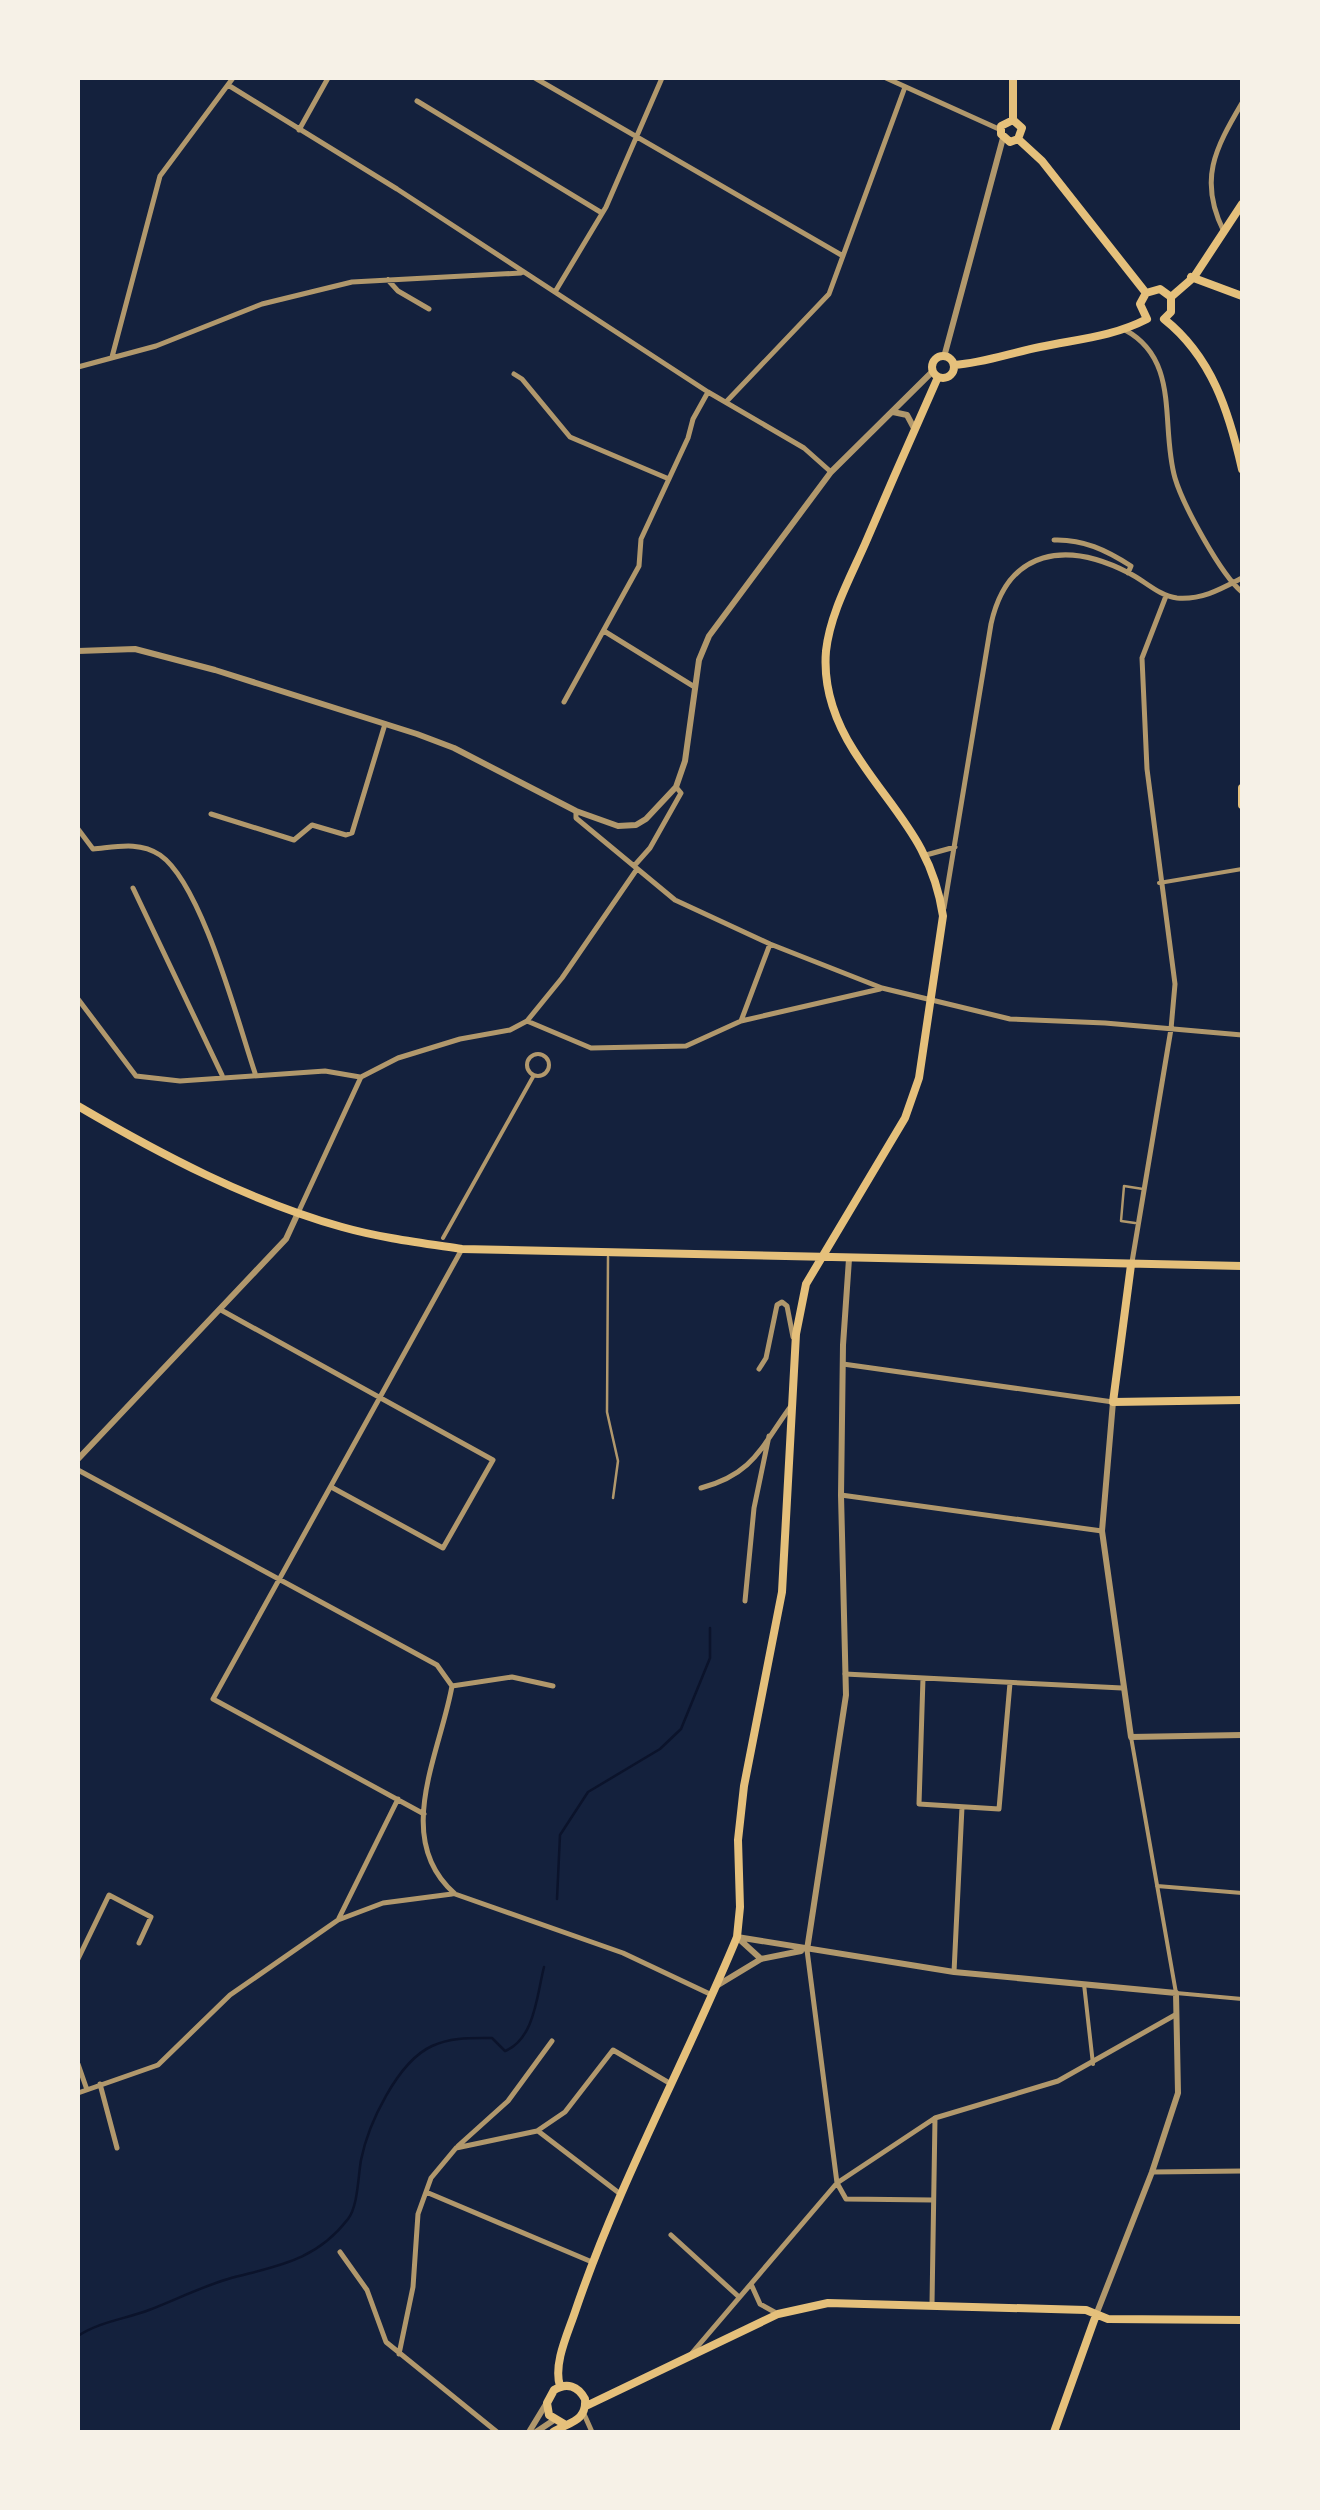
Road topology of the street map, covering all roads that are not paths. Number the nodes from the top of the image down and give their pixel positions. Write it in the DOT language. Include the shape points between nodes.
graph roads {
  1 [pos="233,78"];
  2 [pos="328,78"];
  3 [pos="535,78"];
  4 [pos="662,78"];
  5 [pos="886,78"];
  6 [pos="1013,78"];
  7 [pos="228,85"];
  8 [pos="905,87"];
  9 [pos="417,101"];
  10 [pos="1242,103"];
  11 [pos="1013,120"];
  12 [pos="299,130"];
  13 [pos="1002,134"];
  14 [pos="637,135"];
  15 [pos="1018,139"];
  16 [pos="1242,204"];
  17 [pos="602,213"];
  18 [pos="1224,232"];
  19 [pos="843,256"];
  20 [pos="524,273"];
  21 [pos="1191,276"];
  22 [pos="388,280"];
  23 [pos="556,292"];
  24 [pos="1146,292"];
  25 [pos="1170,295"];
  26 [pos="1242,296"];
  27 [pos="430,309"];
  28 [pos="1147,318"];
  29 [pos="1164,320"];
  30 [pos="1125,330"];
  31 [pos="944,356"];
  32 [pos="112,358"];
  33 [pos="954,365"];
  34 [pos="78,367"];
  35 [pos="514,374"];
  36 [pos="935,374"];
  37 [pos="708,392"];
  38 [pos="726,402"];
  39 [pos="892,412"];
  40 [pos="915,430"];
  41 [pos="1242,469"];
  42 [pos="831,472"];
  43 [pos="669,479"];
  44 [pos="1054,540"];
  45 [pos="1128,573"];
  46 [pos="1242,578"];
  47 [pos="1232,584"];
  48 [pos="1242,592"];
  49 [pos="1166,596"];
  50 [pos="604,631"];
  51 [pos="78,651"];
  52 [pos="693,686"];
  53 [pos="564,702"];
  54 [pos="385,724"];
  55 [pos="676,787"];
  56 [pos="1242,788"];
  57 [pos="1242,804"];
  58 [pos="576,812"];
  59 [pos="210,814"];
  60 [pos="78,830"];
  61 [pos="955,847"];
  62 [pos="926,856"];
  63 [pos="636,867"];
  64 [pos="1242,869"];
  65 [pos="1160,882"];
  66 [pos="133,888"];
  67 [pos="943,916"];
  68 [pos="770,944"];
  69 [pos="882,988"];
  70 [pos="930,998"];
  71 [pos="78,999"];
  72 [pos="527,1021"];
  73 [pos="741,1021"];
  74 [pos="1171,1029"];
  75 [pos="1242,1035"];
  76 [pos="255,1073"];
  77 [pos="534,1074"];
  78 [pos="222,1076"];
  79 [pos="361,1078"];
  80 [pos="78,1106"];
  81 [pos="1144,1189"];
  82 [pos="298,1213"];
  83 [pos="1139,1223"];
  84 [pos="442,1238"];
  85 [pos="462,1249"];
  86 [pos="608,1252"];
  87 [pos="849,1259"];
  88 [pos="1131,1265"];
  89 [pos="1242,1266"];
  90 [pos="221,1310"];
  91 [pos="795,1350"];
  92 [pos="843,1364"];
  93 [pos="759,1369"];
  94 [pos="381,1398"];
  95 [pos="1242,1400"];
  96 [pos="1112,1402"];
  97 [pos="792,1405"];
  98 [pos="769,1436"];
  99 [pos="78,1460"];
  100 [pos="78,1470"];
  101 [pos="332,1487"];
  102 [pos="701,1488"];
  103 [pos="841,1495"];
  104 [pos="614,1498"];
  105 [pos="1102,1530"];
  106 [pos="280,1577"];
  107 [pos="745,1601"];
  108 [pos="845,1674"];
  109 [pos="924,1678"];
  110 [pos="1010,1683"];
  111 [pos="452,1686"];
  112 [pos="553,1686"];
  113 [pos="1122,1688"];
  114 [pos="1242,1735"];
  115 [pos="1131,1736"];
  116 [pos="398,1799"];
  117 [pos="962,1807"];
  118 [pos="424,1814"];
  119 [pos="1157,1886"];
  120 [pos="1242,1893"];
  121 [pos="455,1894"];
  122 [pos="338,1920"];
  123 [pos="1166,1933"];
  124 [pos="1156,1934"];
  125 [pos="738,1937"];
  126 [pos="139,1943"];
  127 [pos="807,1950"];
  128 [pos="78,1959"];
  129 [pos="761,1959"];
  130 [pos="954,1972"];
  131 [pos="1084,1982"];
  132 [pos="718,1985"];
  133 [pos="1176,1993"];
  134 [pos="712,1996"];
  135 [pos="1242,1999"];
  136 [pos="1178,2014"];
  137 [pos="552,2042"];
  138 [pos="78,2064"];
  139 [pos="1093,2064"];
  140 [pos="100,2083"];
  141 [pos="670,2084"];
  142 [pos="86,2088"];
  143 [pos="78,2093"];
  144 [pos="935,2118"];
  145 [pos="538,2131"];
  146 [pos="117,2148"];
  147 [pos="456,2148"];
  148 [pos="1242,2171"];
  149 [pos="1152,2172"];
  150 [pos="837,2183"];
  151 [pos="426,2192"];
  152 [pos="618,2193"];
  153 [pos="932,2200"];
  154 [pos="671,2235"];
  155 [pos="340,2252"];
  156 [pos="592,2262"];
  157 [pos="750,2283"];
  158 [pos="739,2297"];
  159 [pos="932,2304"];
  160 [pos="778,2314"];
  161 [pos="1096,2315"];
  162 [pos="1242,2320"];
  163 [pos="399,2354"];
  164 [pos="691,2354"];
  165 [pos="564,2386"];
  166 [pos="546,2403"];
  167 [pos="584,2412"];
  168 [pos="554,2420"];
  169 [pos="564,2424"];
  170 [pos="497,2432"];
  171 [pos="532,2432"];
  172 [pos="551,2432"];
  173 [pos="592,2432"];
  174 [pos="1054,2432"];
  1 -- 7 [label="street"];
  2 -- 12 [label="street"];
  3 -- 14 [label="street"];
  4 -- 14 [label="street"];
  5 -- 8 [label="street"];
  6 -- 11 [label="main road"];
  7 -- 12 [label="street"];
  7 -- 32 [label="street" via="160,176"];
  8 -- 13 [label="street"];
  8 -- 19 [label="street"];
  9 -- 17 [label="street"];
  10 -- 18 [label="street" via="1212,163 1213,209"];
  11 -- 13 [label="main road" via="1004,122"];
  11 -- 15 [label="main road" via="1022,128"];
  12 -- 20 [label="street"];
  13 -- 15 [label="main road" via="1010,142"];
  13 -- 31 [label="street"];
  14 -- 17 [label="street"];
  14 -- 19 [label="street"];
  15 -- 24 [label="main road"];
  16 -- 18 [label="main road"];
  17 -- 23 [label="street"];
  18 -- 21 [label="main road"];
  19 -- 38 [label="street" via="829,294"];
  20 -- 22 [label="street"];
  20 -- 23 [label="street"];
  21 -- 25 [label="main road"];
  21 -- 26 [label="main road"];
  22 -- 27 [label="street"];
  22 -- 32 [label="street" via="262,304"];
  23 -- 37 [label="street"];
  24 -- 25 [label="main road"];
  24 -- 28 [label="main road" via="1140,308"];
  25 -- 29 [label="main road"];
  28 -- 29 [label="main road"];
  28 -- 30 [label="main road"];
  29 -- 41 [label="main road" via="1187,337 1214,381"];
  30 -- 33 [label="main road"];
  30 -- 47 [label="street" via="1154,352 1175,481"];
  31 -- 33 [label="main road"];
  31 -- 36 [label="main road" via="933,362"];
  32 -- 34 [label="street"];
  33 -- 36 [label="main road" via="950,376"];
  35 -- 43 [label="street" via="570,437"];
  36 -- 39 [label="street"];
  36 -- 40 [label="main road"];
  37 -- 38 [label="street"];
  37 -- 43 [label="street"];
  38 -- 42 [label="street"];
  39 -- 40 [label="street" via="907,415"];
  39 -- 42 [label="street"];
  40 -- 62 [label="main road" via="840,600 826,676 837,723"];
  42 -- 52 [label="street" via="710,636"];
  43 -- 50 [label="street" via="640,539 639,566"];
  44 -- 45 [label="street" via="1076,539 1110,552 1132,566"];
  45 -- 49 [label="street"];
  45 -- 61 [label="street" via="1077,554 1045,556 1001,592"];
  46 -- 47 [label="street"];
  47 -- 48 [label="street"];
  47 -- 49 [label="street" via="1210,595"];
  49 -- 65 [label="street" via="1142,658"];
  50 -- 52 [label="street"];
  50 -- 53 [label="street"];
  51 -- 54 [label="street" via="135,649"];
  52 -- 55 [label="street"];
  54 -- 58 [label="street" via="436,740"];
  54 -- 59 [label="street" via="352,833 312,825 294,840"];
  55 -- 58 [label="street" via="636,825"];
  55 -- 63 [label="street" via="680,793"];
  56 -- 57 [label="main road"];
  58 -- 63 [label="street"];
  60 -- 76 [label="street" via="93,848 137,845 162,856 184,885 213,946"];
  61 -- 62 [label="street"];
  61 -- 67 [label="street"];
  62 -- 67 [label="main road"];
  63 -- 68 [label="street" via="675,900"];
  63 -- 72 [label="street"];
  64 -- 65 [label="street"];
  65 -- 74 [label="street" via="1175,984"];
  66 -- 78 [label="street"];
  67 -- 70 [label="main road"];
  68 -- 69 [label="street"];
  68 -- 73 [label="street"];
  69 -- 70 [label="street"];
  69 -- 73 [label="street"];
  70 -- 74 [label="street" via="1010,1019"];
  70 -- 91 [label="main road" via="919,1078 905,1118 806,1284"];
  71 -- 78 [label="street" via="136,1076"];
  72 -- 73 [label="street" via="591,1048 686,1046"];
  72 -- 79 [label="street" via="398,1058"];
  74 -- 75 [label="street"];
  74 -- 81 [label="street"];
  76 -- 78 [label="street"];
  76 -- 79 [label="street" via="325,1071"];
  77 -- 77 [label="street" via="548,1070 542,1055 528,1063"];
  77 -- 84 [label="street"];
  79 -- 82 [label="street"];
  80 -- 82 [label="main road"];
  81 -- 83 [label="street"];
  81 -- 83 [label="lane" via="1124,1186 1121,1221"];
  82 -- 85 [label="main road" via="385,1238"];
  82 -- 90 [label="street" via="286,1238"];
  83 -- 88 [label="street"];
  85 -- 86 [label="main road"];
  85 -- 94 [label="street"];
  86 -- 87 [label="main road"];
  86 -- 104 [label="lane" via="606,1412 618,1461"];
  87 -- 88 [label="main road"];
  87 -- 92 [label="street"];
  88 -- 89 [label="main road"];
  88 -- 96 [label="main road"];
  90 -- 94 [label="street"];
  90 -- 99 [label="street"];
  91 -- 93 [label="street" via="782,1302"];
  91 -- 97 [label="main road"];
  92 -- 96 [label="street"];
  92 -- 103 [label="street"];
  94 -- 101 [label="street"];
  94 -- 101 [label="street" via="493,1460 442,1548"];
  95 -- 96 [label="main road"];
  96 -- 105 [label="street"];
  97 -- 98 [label="street"];
  97 -- 125 [label="main road" via="782,1592 738,1840"];
  98 -- 102 [label="street" via="737,1476"];
  98 -- 107 [label="street"];
  100 -- 106 [label="street"];
  101 -- 106 [label="street"];
  103 -- 105 [label="street"];
  103 -- 108 [label="street"];
  105 -- 113 [label="street"];
  106 -- 111 [label="street" via="437,1665"];
  106 -- 116 [label="street" via="214,1699"];
  108 -- 109 [label="street"];
  108 -- 127 [label="street"];
  109 -- 110 [label="street"];
  109 -- 117 [label="street" via="919,1804"];
  110 -- 113 [label="street"];
  110 -- 117 [label="street" via="1000,1809"];
  111 -- 112 [label="street" via="512,1676"];
  111 -- 118 [label="street"];
  113 -- 115 [label="street"];
  114 -- 115 [label="street"];
  115 -- 119 [label="street"];
  116 -- 118 [label="street"];
  116 -- 122 [label="street"];
  117 -- 130 [label="street"];
  118 -- 121 [label="street" via="427,1859"];
  119 -- 120 [label="street"];
  119 -- 123 [label="street"];
  121 -- 122 [label="street" via="382,1903"];
  121 -- 134 [label="street" via="623,1953"];
  122 -- 140 [label="street" via="230,1995 158,2065"];
  123 -- 124 [label="street"];
  123 -- 133 [label="street"];
  125 -- 127 [label="street"];
  125 -- 129 [label="street"];
  125 -- 132 [label="main road"];
  126 -- 128 [label="street" via="151,1917 109,1895"];
  127 -- 129 [label="street"];
  127 -- 130 [label="street"];
  127 -- 150 [label="street"];
  129 -- 132 [label="street"];
  130 -- 131 [label="street"];
  131 -- 133 [label="street"];
  131 -- 139 [label="street"];
  132 -- 134 [label="main road"];
  133 -- 135 [label="street"];
  133 -- 136 [label="street"];
  134 -- 141 [label="main road"];
  136 -- 139 [label="street"];
  136 -- 149 [label="street" via="1178,2093"];
  137 -- 147 [label="street" via="508,2101"];
  138 -- 142 [label="street"];
  139 -- 144 [label="street" via="1058,2082"];
  140 -- 142 [label="street"];
  140 -- 146 [label="street"];
  141 -- 145 [label="street" via="613,2050 565,2112"];
  141 -- 152 [label="main road"];
  142 -- 143 [label="street"];
  144 -- 150 [label="street"];
  144 -- 153 [label="street"];
  145 -- 147 [label="street"];
  145 -- 152 [label="street"];
  147 -- 151 [label="street"];
  148 -- 149 [label="street"];
  149 -- 161 [label="street"];
  150 -- 153 [label="street" via="846,2199"];
  150 -- 157 [label="street"];
  151 -- 156 [label="street"];
  151 -- 163 [label="street"];
  152 -- 156 [label="main road"];
  153 -- 159 [label="street"];
  154 -- 158 [label="street"];
  155 -- 163 [label="street" via="367,2290 386,2342"];
  156 -- 165 [label="main road" via="559,2371"];
  157 -- 158 [label="street"];
  157 -- 160 [label="street" via="760,2304"];
  158 -- 164 [label="street"];
  159 -- 160 [label="main road" via="828,2303"];
  159 -- 161 [label="main road"];
  160 -- 164 [label="main road"];
  161 -- 162 [label="main road"];
  161 -- 174 [label="main road"];
  163 -- 170 [label="street"];
  164 -- 167 [label="main road"];
  165 -- 166 [label="main road"];
  165 -- 167 [label="main road" via="582,2392"];
  166 -- 168 [label="main road"];
  166 -- 171 [label="street"];
  167 -- 169 [label="main road"];
  167 -- 173 [label="street"];
  168 -- 169 [label="main road"];
  168 -- 171 [label="street"];
  168 -- 172 [label="main road"];
  169 -- 172 [label="main road"];
}
